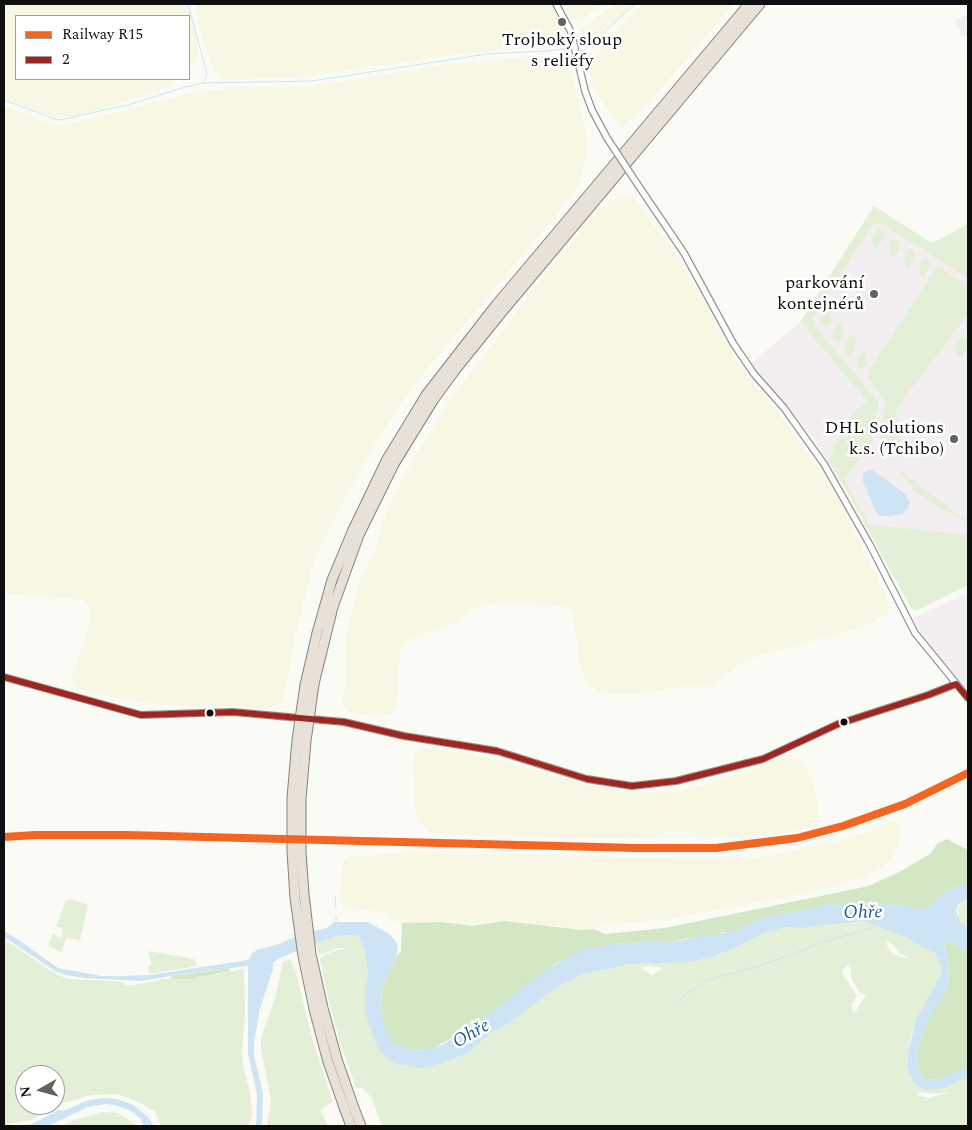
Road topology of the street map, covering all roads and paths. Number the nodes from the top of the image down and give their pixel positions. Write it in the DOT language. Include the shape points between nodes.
graph roads {
  1 [pos="556,4"];
  2 [pos="749,4"];
  3 [pos="760,4"];
  4 [pos="4,676"];
  5 [pos="310,684"];
  6 [pos="956,684"];
  7 [pos="968,698"];
  8 [pos="349,1109"];
  9 [pos="351,1126"];
  10 [pos="361,1126"];
  1 -- 6 [label="street, bridge" via="571,32 592,110 608,138 684,253 732,344 824,464 919,639"];
  2 -- 5 [label="highway" via="496,305 426,395 387,459 332,580 317,633"];
  3 -- 5 [label="highway" via="502,312 434,399 394,464 359,536 341,581"];
  4 -- 6 [label="street" via="141,714 233,712 344,722 404,736 497,751 587,779 632,786 671,782 763,759 838,724"];
  5 -- 8 [label="highway, bridge" via="297,740 292,798 295,898 314,1010 328,1062"];
  6 -- 7 [label="street"];
  8 -- 9 [label="highway"];
  8 -- 10 [label="highway"];
}
